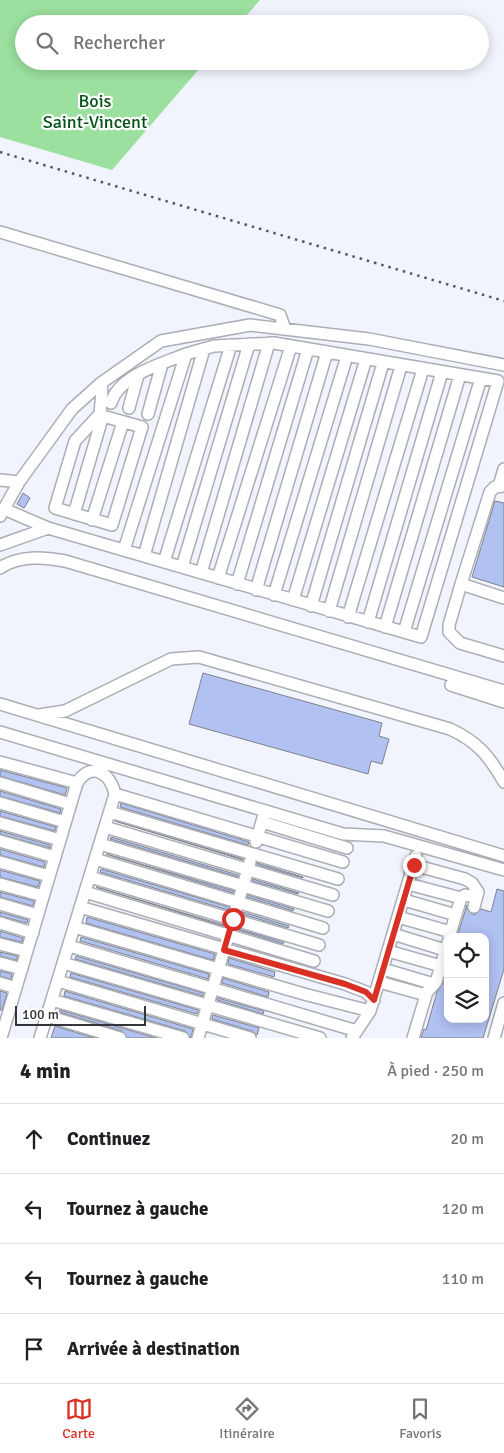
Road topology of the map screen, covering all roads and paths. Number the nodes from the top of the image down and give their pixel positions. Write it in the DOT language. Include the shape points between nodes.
graph roads {
  1 [pos="0,232"];
  2 [pos="285,329"];
  3 [pos="269,343"];
  4 [pos="249,344"];
  5 [pos="231,345"];
  6 [pos="291,346"];
  7 [pos="204,349"];
  8 [pos="308,349"];
  9 [pos="327,352"];
  10 [pos="186,354"];
  11 [pos="346,356"];
  12 [pos="366,359"];
  13 [pos="383,362"];
  14 [pos="162,364"];
  15 [pos="504,364"];
  16 [pos="401,366"];
  17 [pos="423,369"];
  18 [pos="442,372"];
  19 [pos="138,375"];
  20 [pos="460,375"];
  21 [pos="481,378"];
  22 [pos="101,383"];
  23 [pos="111,403"];
  24 [pos="129,408"];
  25 [pos="148,414"];
  26 [pos="99,415"];
  27 [pos="123,422"];
  28 [pos="504,469"];
  29 [pos="0,480"];
  30 [pos="19,482"];
  31 [pos="501,486"];
  32 [pos="2,512"];
  33 [pos="74,514"];
  34 [pos="92,520"];
  35 [pos="48,528"];
  36 [pos="0,545"];
  37 [pos="124,550"];
  38 [pos="144,556"];
  39 [pos="164,562"];
  40 [pos="182,567"];
  41 [pos="0,568"];
  42 [pos="201,573"];
  43 [pos="218,578"];
  44 [pos="237,584"];
  45 [pos="461,584"];
  46 [pos="256,590"];
  47 [pos="274,595"];
  48 [pos="504,598"];
  49 [pos="292,600"];
  50 [pos="311,606"];
  51 [pos="329,611"];
  52 [pos="348,617"];
  53 [pos="368,622"];
  54 [pos="386,627"];
  55 [pos="404,632"];
  56 [pos="504,656"];
  57 [pos="451,685"];
  58 [pos="504,691"];
  59 [pos="504,702"];
  60 [pos="0,704"];
  61 [pos="32,715"];
  62 [pos="0,732"];
  63 [pos="0,762"];
  64 [pos="504,782"];
  65 [pos="0,783"];
  66 [pos="77,783"];
  67 [pos="115,794"];
  68 [pos="0,803"];
  69 [pos="70,804"];
  70 [pos="110,812"];
  71 [pos="263,817"];
  72 [pos="65,822"];
  73 [pos="0,823"];
  74 [pos="105,827"];
  75 [pos="257,837"];
  76 [pos="60,840"];
  77 [pos="0,841"];
  78 [pos="100,844"];
  79 [pos="347,848"];
  80 [pos="252,854"];
  81 [pos="504,856"];
  82 [pos="55,857"];
  83 [pos="95,859"];
  84 [pos="0,862"];
  85 [pos="343,862"];
  86 [pos="248,870"];
  87 [pos="504,870"];
  88 [pos="49,876"];
  89 [pos="90,877"];
  90 [pos="338,879"];
  91 [pos="0,884"];
  92 [pos="408,884"];
  93 [pos="243,886"];
  94 [pos="85,892"];
  95 [pos="333,895"];
  96 [pos="43,896"];
  97 [pos="461,898"];
  98 [pos="404,900"];
  99 [pos="238,902"];
  100 [pos="0,904"];
  101 [pos="80,907"];
  102 [pos="328,911"];
  103 [pos="38,915"];
  104 [pos="456,915"];
  105 [pos="398,917"];
  106 [pos="233,919"];
  107 [pos="0,923"];
  108 [pos="74,927"];
  109 [pos="323,928"];
  110 [pos="33,933"];
  111 [pos="450,933"];
  112 [pos="393,934"];
  113 [pos="228,936"];
  114 [pos="444,938"];
  115 [pos="444,940"];
  116 [pos="0,944"];
  117 [pos="318,945"];
  118 [pos="69,946"];
  119 [pos="224,950"];
  120 [pos="27,951"];
  121 [pos="388,951"];
  122 [pos="444,955"];
  123 [pos="314,961"];
  124 [pos="0,963"];
  125 [pos="63,963"];
  126 [pos="441,966"];
  127 [pos="218,969"];
  128 [pos="383,969"];
  129 [pos="22,970"];
  130 [pos="58,981"];
  131 [pos="379,982"];
  132 [pos="0,983"];
  133 [pos="434,984"];
  134 [pos="213,987"];
  135 [pos="16,988"];
  136 [pos="426,996"];
  137 [pos="52,1000"];
  138 [pos="504,1003"];
  139 [pos="5,1004"];
  140 [pos="372,1005"];
  141 [pos="208,1006"];
  142 [pos="47,1016"];
  143 [pos="3,1023"];
  144 [pos="504,1024"];
  145 [pos="202,1025"];
  146 [pos="355,1034"];
  147 [pos="43,1037"];
  148 [pos="1,1038"];
  149 [pos="120,1038"];
  150 [pos="183,1038"];
  151 [pos="198,1038"];
  152 [pos="250,1038"];
  153 [pos="320,1038"];
  154 [pos="413,1038"];
  155 [pos="494,1038"];
  156 [pos="500,1038"];
  1 -- 2 [label="lane" via="280,315"];
  2 -- 15 [label="lane" via="369,339"];
  2 -- 22 [label="lane" via="250,325 161,341"];
  3 -- 4 [label="lane"];
  3 -- 6 [label="lane"];
  3 -- 42 [label="lane"];
  4 -- 5 [label="lane"];
  4 -- 40 [label="lane"];
  5 -- 7 [label="lane"];
  5 -- 39 [label="lane"];
  6 -- 8 [label="lane"];
  6 -- 43 [label="lane"];
  7 -- 10 [label="lane"];
  7 -- 38 [label="lane"];
  8 -- 9 [label="lane"];
  8 -- 44 [label="lane"];
  9 -- 11 [label="lane"];
  9 -- 46 [label="lane"];
  10 -- 14 [label="lane"];
  10 -- 37 [label="lane"];
  11 -- 12 [label="lane"];
  11 -- 47 [label="lane"];
  12 -- 13 [label="lane"];
  12 -- 49 [label="lane"];
  13 -- 16 [label="lane"];
  13 -- 50 [label="lane"];
  14 -- 19 [label="lane"];
  14 -- 25 [label="lane"];
  16 -- 17 [label="lane"];
  16 -- 51 [label="lane"];
  17 -- 18 [label="lane"];
  17 -- 52 [label="lane"];
  18 -- 20 [label="lane"];
  18 -- 53 [label="lane"];
  19 -- 23 [label="lane" via="114,392"];
  19 -- 24 [label="lane"];
  20 -- 21 [label="lane"];
  20 -- 54 [label="lane"];
  21 -- 55 [label="lane"];
  21 -- 55 [label="lane" via="498,381 422,637"];
  22 -- 26 [label="lane"];
  22 -- 30 [label="lane" via="72,409"];
  26 -- 27 [label="lane"];
  26 -- 33 [label="lane" via="101,422"];
  26 -- 33 [label="lane" via="75,441 55,508"];
  27 -- 34 [label="lane"];
  27 -- 34 [label="lane" via="142,427 112,526"];
  28 -- 31 [label="lane"];
  29 -- 30 [label="lane"];
  30 -- 32 [label="lane"];
  31 -- 45 [label="lane" via="490,492"];
  32 -- 35 [label="lane"];
  33 -- 34 [label="lane"];
  35 -- 36 [label="lane"];
  35 -- 37 [label="lane"];
  37 -- 38 [label="lane"];
  38 -- 39 [label="lane"];
  39 -- 40 [label="lane"];
  40 -- 42 [label="lane"];
  41 -- 58 [label="lane" via="21,559 44,557 65,561"];
  42 -- 43 [label="lane"];
  43 -- 44 [label="lane"];
  44 -- 46 [label="lane"];
  45 -- 48 [label="lane"];
  45 -- 56 [label="lane" via="448,624 449,632 460,643"];
  46 -- 47 [label="lane"];
  47 -- 49 [label="lane"];
  49 -- 50 [label="lane"];
  50 -- 51 [label="lane"];
  51 -- 52 [label="lane"];
  52 -- 53 [label="lane"];
  53 -- 54 [label="lane"];
  54 -- 55 [label="lane"];
  57 -- 59 [label="lane"];
  60 -- 61 [label="lane"];
  61 -- 64 [label="lane" via="65,711 171,659 199,657 450,729 479,746"];
  61 -- 81 [label="lane"];
  62 -- 71 [label="lane"];
  63 -- 66 [label="lane"];
  65 -- 69 [label="lane"];
  66 -- 67 [label="lane" via="88,771 98,772 113,784"];
  66 -- 69 [label="lane"];
  67 -- 70 [label="lane"];
  67 -- 75 [label="lane"];
  68 -- 72 [label="lane"];
  69 -- 72 [label="lane"];
  70 -- 74 [label="lane"];
  70 -- 80 [label="lane"];
  71 -- 75 [label="lane"];
  71 -- 79 [label="lane"];
  71 -- 87 [label="lane" via="343,834 384,836"];
  72 -- 76 [label="lane"];
  73 -- 76 [label="lane"];
  74 -- 78 [label="lane"];
  74 -- 86 [label="lane"];
  75 -- 80 [label="lane"];
  75 -- 85 [label="lane"];
  76 -- 82 [label="lane"];
  77 -- 82 [label="lane"];
  78 -- 83 [label="lane"];
  78 -- 93 [label="lane"];
  80 -- 86 [label="lane"];
  80 -- 90 [label="lane"];
  82 -- 88 [label="lane"];
  83 -- 89 [label="lane"];
  83 -- 99 [label="lane"];
  84 -- 88 [label="lane"];
  86 -- 93 [label="lane"];
  86 -- 95 [label="lane"];
  88 -- 96 [label="lane"];
  89 -- 94 [label="lane"];
  89 -- 106 [label="lane"];
  91 -- 96 [label="lane"];
  92 -- 97 [label="lane"];
  92 -- 97 [label="lane" via="415,861 472,883 478,892 475,902 465,895"];
  92 -- 98 [label="lane"];
  93 -- 99 [label="lane"];
  93 -- 102 [label="lane"];
  94 -- 101 [label="lane"];
  94 -- 113 [label="lane"];
  96 -- 103 [label="lane"];
  97 -- 104 [label="lane"];
  98 -- 104 [label="lane"];
  98 -- 105 [label="lane"];
  99 -- 106 [label="lane"];
  99 -- 109 [label="lane"];
  100 -- 103 [label="lane"];
  101 -- 108 [label="lane"];
  101 -- 119 [label="lane"];
  103 -- 110 [label="lane"];
  104 -- 111 [label="lane"];
  105 -- 112 [label="lane"];
  105 -- 114 [label="lane"];
  106 -- 113 [label="lane"];
  106 -- 117 [label="lane"];
  107 -- 110 [label="lane"];
  108 -- 118 [label="lane"];
  108 -- 127 [label="lane"];
  110 -- 120 [label="lane"];
  112 -- 115 [label="lane"];
  112 -- 121 [label="lane"];
  113 -- 119 [label="lane"];
  113 -- 123 [label="lane"];
  116 -- 120 [label="lane"];
  118 -- 125 [label="lane"];
  118 -- 134 [label="lane"];
  119 -- 127 [label="lane"];
  119 -- 140 [label="lane" via="345,984 366,992"];
  120 -- 129 [label="lane"];
  121 -- 126 [label="lane"];
  121 -- 128 [label="lane"];
  122 -- 126 [label="lane"];
  124 -- 129 [label="lane"];
  125 -- 130 [label="lane"];
  125 -- 141 [label="lane"];
  126 -- 133 [label="lane"];
  127 -- 134 [label="lane"];
  127 -- 140 [label="lane"];
  128 -- 131 [label="lane"];
  128 -- 133 [label="lane"];
  129 -- 135 [label="lane"];
  130 -- 137 [label="lane"];
  130 -- 145 [label="lane"];
  131 -- 136 [label="lane"];
  131 -- 140 [label="lane"];
  132 -- 135 [label="lane"];
  133 -- 136 [label="lane"];
  134 -- 141 [label="lane"];
  134 -- 146 [label="lane"];
  135 -- 139 [label="lane"];
  136 -- 154 [label="lane"];
  137 -- 142 [label="lane"];
  137 -- 150 [label="lane"];
  138 -- 155 [label="lane"];
  139 -- 143 [label="lane"];
  140 -- 146 [label="lane"];
  141 -- 145 [label="lane"];
  141 -- 153 [label="lane"];
  142 -- 147 [label="lane"];
  142 -- 149 [label="lane"];
  143 -- 148 [label="lane"];
  144 -- 156 [label="lane"];
  145 -- 151 [label="lane"];
  145 -- 152 [label="lane"];
}
